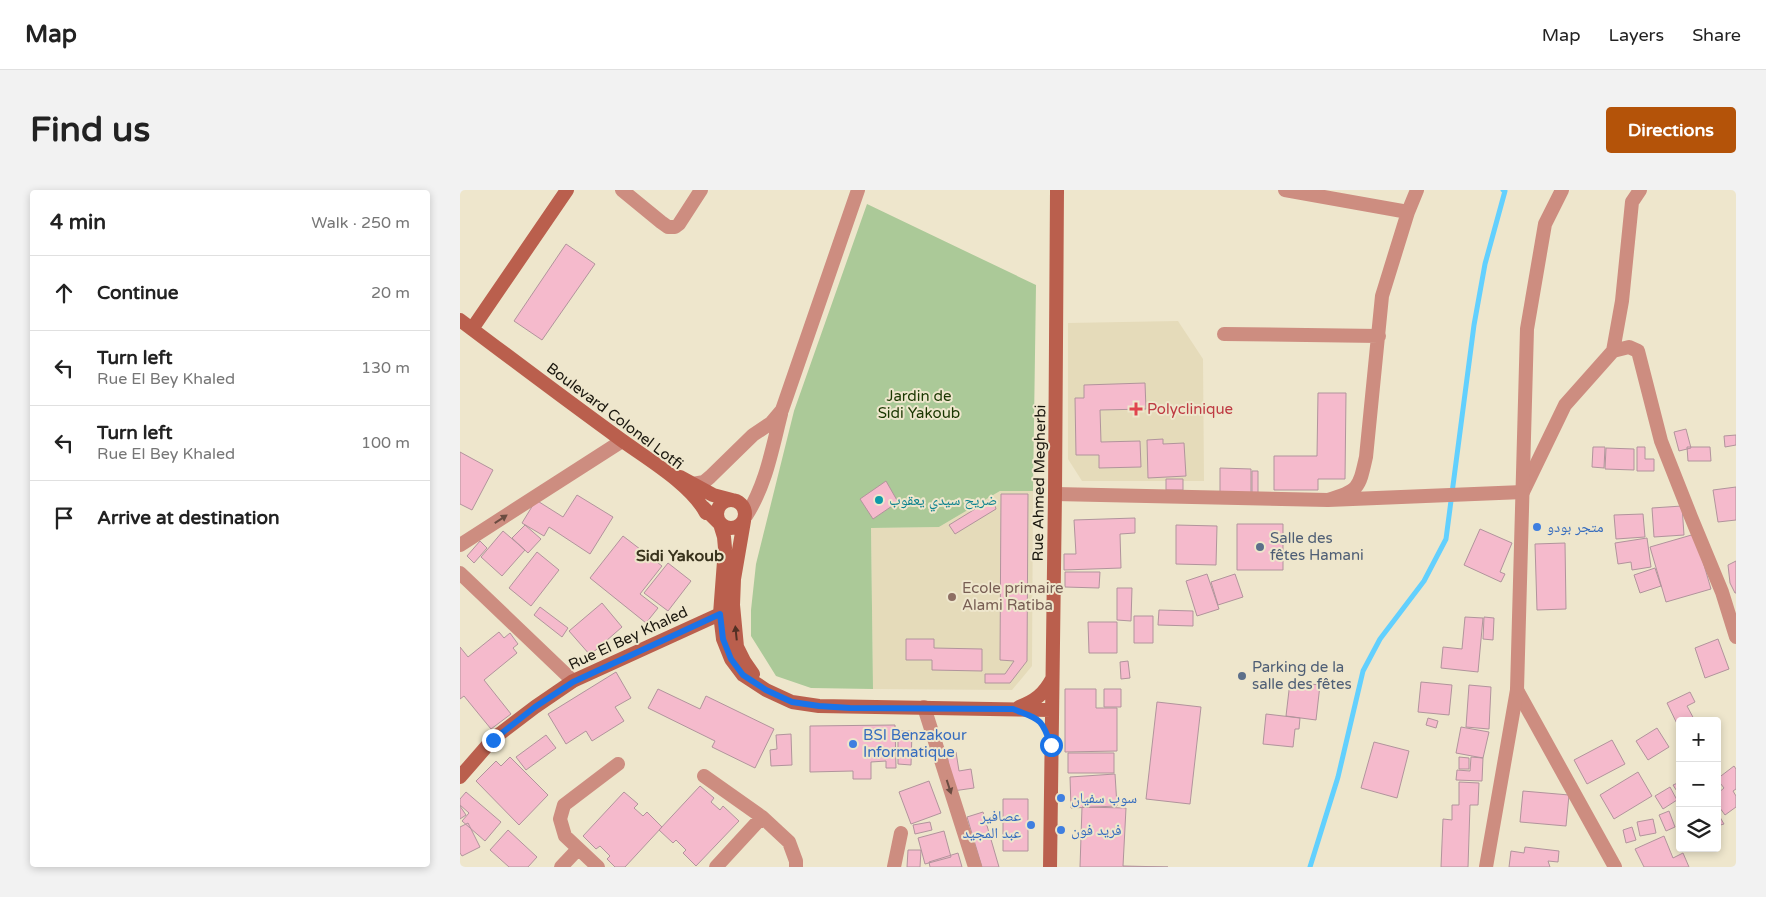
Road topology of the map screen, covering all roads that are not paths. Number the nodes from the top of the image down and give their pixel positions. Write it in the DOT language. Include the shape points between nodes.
graph roads {
  1 [pos="567,190"];
  2 [pos="622,190"];
  3 [pos="701,190"];
  4 [pos="858,190"];
  5 [pos="1057,190"];
  6 [pos="1285,190"];
  7 [pos="1417,190"];
  8 [pos="1562,190"];
  9 [pos="1640,190"];
  10 [pos="1408,212"];
  11 [pos="460,320"];
  12 [pos="472,329"];
  13 [pos="1224,334"];
  14 [pos="1379,336"];
  15 [pos="1613,351"];
  16 [pos="782,410"];
  17 [pos="622,441"];
  18 [pos="656,463"];
  19 [pos="693,484"];
  20 [pos="1523,492"];
  21 [pos="1055,494"];
  22 [pos="732,500"];
  23 [pos="1328,500"];
  24 [pos="702,506"];
  25 [pos="745,518"];
  26 [pos="720,524"];
  27 [pos="460,545"];
  28 [pos="724,560"];
  29 [pos="460,574"];
  30 [pos="720,614"];
  31 [pos="1736,637"];
  32 [pos="1052,679"];
  33 [pos="573,682"];
  34 [pos="766,690"];
  35 [pos="1517,690"];
  36 [pos="924,707"];
  37 [pos="1013,709"];
  38 [pos="1052,710"];
  39 [pos="1051,745"];
  40 [pos="618,764"];
  41 [pos="704,776"];
  42 [pos="460,777"];
  43 [pos="762,818"];
  44 [pos="902,833"];
  45 [pos="578,849"];
  46 [pos="561,867"];
  47 [pos="598,867"];
  48 [pos="716,867"];
  49 [pos="796,867"];
  50 [pos="894,867"];
  51 [pos="974,867"];
  52 [pos="1050,867"];
  53 [pos="1486,867"];
  54 [pos="1614,867"];
  1 -- 12 [label="main road"];
  2 -- 3 [label="street" via="661,222 675,227"];
  4 -- 16 [label="street"];
  5 -- 21 [label="main road, Rue Ahmed Megherbi"];
  6 -- 10 [label="street"];
  7 -- 10 [label="street"];
  8 -- 20 [label="street" via="1545,224 1527,328"];
  9 -- 15 [label="street" via="1632,202 1622,301"];
  10 -- 14 [label="street" via="1382,296"];
  11 -- 12 [label="main road, Boulevard Colonel Lotfi"];
  12 -- 17 [label="main road, Boulevard Colonel Lotfi"];
  13 -- 14 [label="street"];
  14 -- 23 [label="street" via="1366,457 1360,482 1347,495"];
  15 -- 20 [label="street" via="1565,405"];
  15 -- 31 [label="street" via="1629,347 1638,351 1661,440 1722,592"];
  16 -- 19 [label="street" via="704,482"];
  16 -- 25 [label="street" via="764,481"];
  17 -- 18 [label="main road, Boulevard Colonel Lotfi"];
  27 -- 17 [label="street, one-way"];
  18 -- 19 [label="main road"];
  18 -- 24 [label="main road, Boulevard Colonel Lotfi"];
  19 -- 22 [label="main road"];
  20 -- 23 [label="street"];
  20 -- 35 [label="street"];
  21 -- 23 [label="street"];
  21 -- 32 [label="main road, Rue Ahmed Megherbi"];
  22 -- 25 [label="main road" via="741,503 746,512"];
  22 -- 26 [label="main road" via="723,502 717,510"];
  24 -- 26 [label="main road"];
  24 -- 28 [label="main road, Boulevard Colonel Lotfi"];
  25 -- 26 [label="main road" via="738,528"];
  34 -- 25 [label="main road, one-way" via="737,647 734,579"];
  26 -- 28 [label="main road" via="724,537"];
  28 -- 30 [label="main road"];
  29 -- 33 [label="street"];
  30 -- 33 [label="main road, Rue El Bey Khaled"];
  30 -- 34 [label="main road" via="723,639 731,659 743,675"];
  32 -- 37 [label="main road" via="1038,698"];
  32 -- 38 [label="main road, Rue Ahmed Megherbi"];
  33 -- 42 [label="main road, Rue El Bey Khaled" via="493,740"];
  34 -- 36 [label="main road" via="792,702 819,706"];
  35 -- 53 [label="street"];
  35 -- 54 [label="street"];
  36 -- 37 [label="main road"];
  36 -- 51 [label="street, one-way"];
  37 -- 38 [label="main road"];
  37 -- 39 [label="main road" via="1037,718 1043,724"];
  38 -- 39 [label="main road, Rue Ahmed Megherbi"];
  39 -- 52 [label="main road, Rue Ahmed Megherbi"];
  40 -- 45 [label="street" via="564,805 560,819 565,836"];
  41 -- 43 [label="street"];
  43 -- 48 [label="street"];
  43 -- 49 [label="street" via="789,842"];
  44 -- 50 [label="street"];
  45 -- 46 [label="street"];
  45 -- 47 [label="street"];
}
